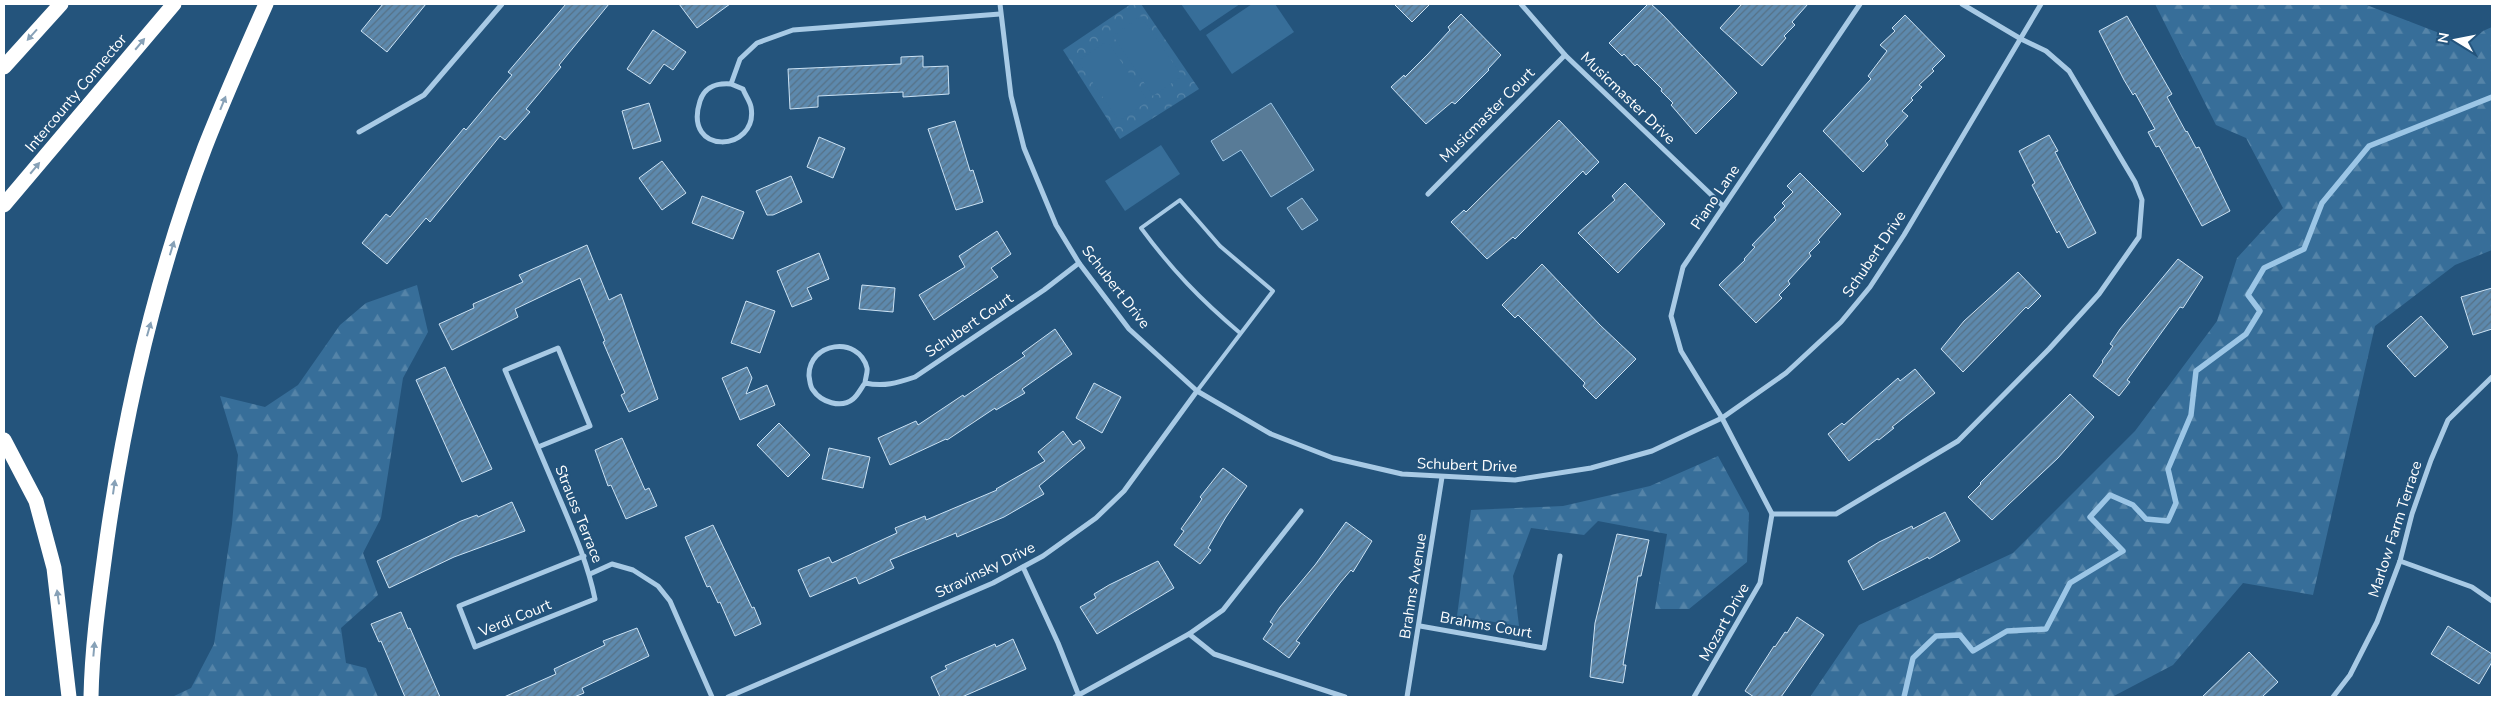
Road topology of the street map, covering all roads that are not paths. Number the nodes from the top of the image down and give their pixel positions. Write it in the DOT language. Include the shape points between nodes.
graph roads {
  1 [pos="61,4"];
  2 [pos="174,4"];
  3 [pos="266,4"];
  4 [pos="502,4"];
  5 [pos="1000,4"];
  6 [pos="1521,4"];
  7 [pos="1860,4"];
  8 [pos="1962,4"];
  9 [pos="2041,4"];
  10 [pos="1000,14"];
  11 [pos="2021,39"];
  12 [pos="1565,55"];
  13 [pos="4,67"];
  14 [pos="731,84"];
  15 [pos="359,132"];
  16 [pos="1428,194"];
  17 [pos="4,205"];
  18 [pos="1723,206"];
  19 [pos="1079,263"];
  20 [pos="1240,332"];
  21 [pos="2492,377"];
  22 [pos="865,383"];
  23 [pos="1197,391"];
  24 [pos="1722,418"];
  25 [pos="4,440"];
  26 [pos="538,447"];
  27 [pos="1442,477"];
  28 [pos="1301,511"];
  29 [pos="1772,514"];
  30 [pos="584,556"];
  31 [pos="1560,556"];
  32 [pos="2400,561"];
  33 [pos="1023,567"];
  34 [pos="590,574"];
  35 [pos="2492,601"];
  36 [pos="1420,626"];
  37 [pos="1189,634"];
  38 [pos="1077,696"];
  39 [pos="69,697"];
  40 [pos="91,697"];
  41 [pos="712,697"];
  42 [pos="728,697"];
  43 [pos="1345,697"];
  44 [pos="1408,697"];
  45 [pos="1694,697"];
  46 [pos="2333,697"];
  1 -- 13 [label="highway, one-way"];
  17 -- 2 [label="highway, Intercounty Connector, one-way"];
  40 -- 3 [label="highway, one-way" via="98,606 114,484 145,342 172,246 205,148"];
  4 -- 15 [label="street" via="424,96"];
  5 -- 10 [label="street, Schubert Drive"];
  6 -- 12 [label="street, Musicmaster Drive"];
  7 -- 18 [label="street, Piano Lane"];
  8 -- 11 [label="street"];
  9 -- 11 [label="street, Schubert Drive"];
  10 -- 14 [label="street" via="794,30 757,43 740,59"];
  10 -- 19 [label="street, Schubert Drive" via="1011,96 1024,148 1056,225"];
  11 -- 24 [label="street, Schubert Drive" via="1870,287 1841,322 1786,373"];
  11 -- 29 [label="street" via="2046,51 2069,71 2115,148 2142,200 2139,237 2098,294 1958,441 1836,514"];
  12 -- 16 [label="street, Musicmaster Court"];
  12 -- 18 [label="street, Musicmaster Drive"];
  14 -- 14 [label="street" via="709,88 696,113 703,135 714,142 729,142 744,134 751,120 751,106 743,89"];
  18 -- 24 [label="street, Piano Lane" via="1683,267 1671,316 1681,351"];
  19 -- 22 [label="street, Schubert Court" via="915,377 893,385"];
  19 -- 23 [label="street, Schubert Drive" via="1129,329"];
  20 -- 20 [label="lane" via="1273,291 1220,246 1180,200 1141,228 1199,298"];
  20 -- 23 [label="lane"];
  21 -- 32 [label="street, Marlow Farm Terrace" via="2448,420 2412,514"];
  22 -- 22 [label="street" via="867,368 860,354 844,346 826,348 813,358 809,373 811,388 821,400 839,404 853,399"];
  23 -- 27 [label="street, Schubert Drive" via="1271,434 1333,458 1402,474"];
  23 -- 33 [label="street, Stravinsky Drive" via="1124,491 1096,518"];
  24 -- 27 [label="street, Schubert Drive" via="1652,451 1591,468 1515,480"];
  24 -- 29 [label="street"];
  39 -- 25 [label="highway, one-way" via="54,568 36,502"];
  26 -- 26 [label="street, Strauss Terrace" via="505,370 558,348 590,426"];
  26 -- 30 [label="street, Strauss Terrace"];
  27 -- 36 [label="street, Brahms Avenue"];
  28 -- 37 [label="street" via="1223,610"];
  29 -- 45 [label="street, Mozart Drive" via="1760,583"];
  30 -- 34 [label="street, Strauss Terrace"];
  30 -- 34 [label="street, Verdi Court" via="460,606 475,647 595,598"];
  31 -- 36 [label="street, Brahms Court" via="1544,648"];
  32 -- 35 [label="street" via="2472,586"];
  32 -- 46 [label="street, Marlow Farm Terrace" via="2377,622 2350,675"];
  33 -- 38 [label="street" via="1058,642"];
  33 -- 42 [label="street, Stravinsky Drive" via="993,583"];
  34 -- 41 [label="street, Strauss Terrace" via="612,564 633,570 658,586 670,601"];
  36 -- 44 [label="street, Brahms Avenue"];
  37 -- 38 [label="street"];
  37 -- 43 [label="street" via="1214,654"];
}
